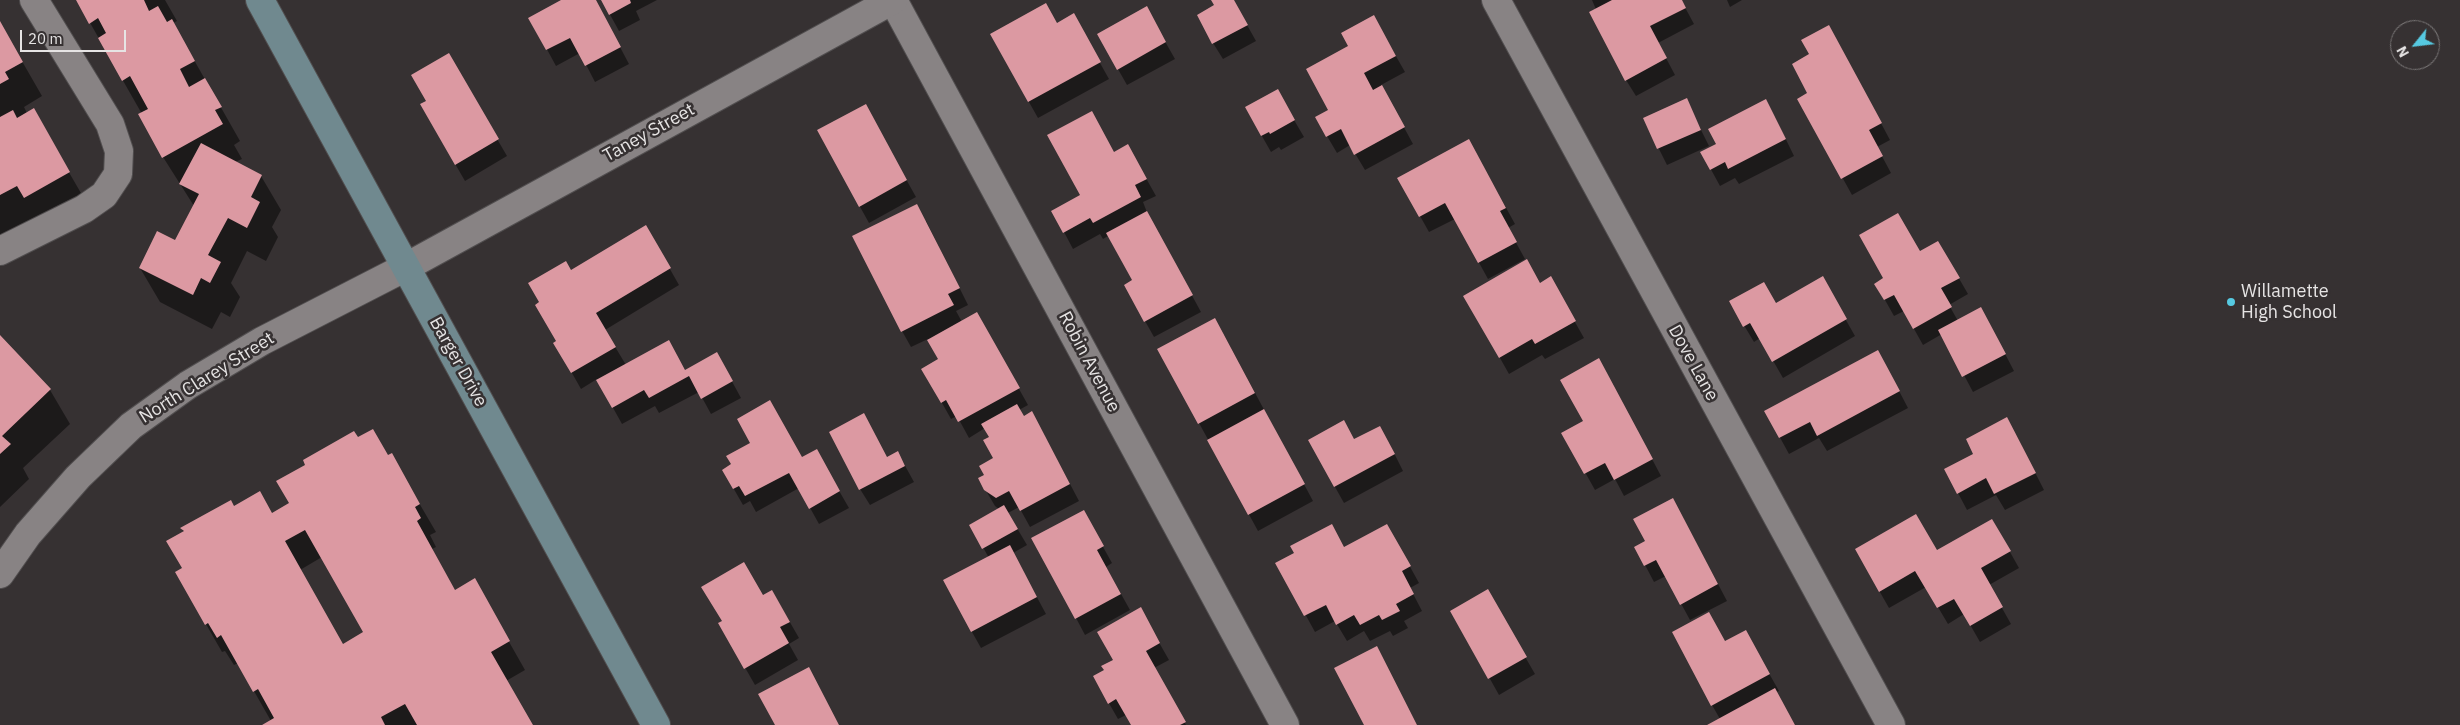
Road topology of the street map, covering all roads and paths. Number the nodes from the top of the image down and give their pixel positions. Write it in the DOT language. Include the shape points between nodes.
graph roads {
  1 [pos="34,0"];
  2 [pos="260,0"];
  3 [pos="893,0"];
  4 [pos="1496,0"];
  5 [pos="0,251"];
  6 [pos="406,267"];
  7 [pos="0,574"];
  8 [pos="656,725"];
  9 [pos="1284,725"];
  10 [pos="1891,725"];
  1 -- 5 [label="street" via="110,124 119,150 118,174 104,195 84,209"];
  2 -- 6 [label="main road, Barger Drive"];
  3 -- 6 [label="street, Taney Street"];
  3 -- 9 [label="street, Robin Avenue"];
  4 -- 10 [label="street, Dove Lane"];
  6 -- 7 [label="street, North Clarey Street" via="262,341 188,385 131,426 78,477 28,534"];
  6 -- 8 [label="main road, Barger Drive"];
}
